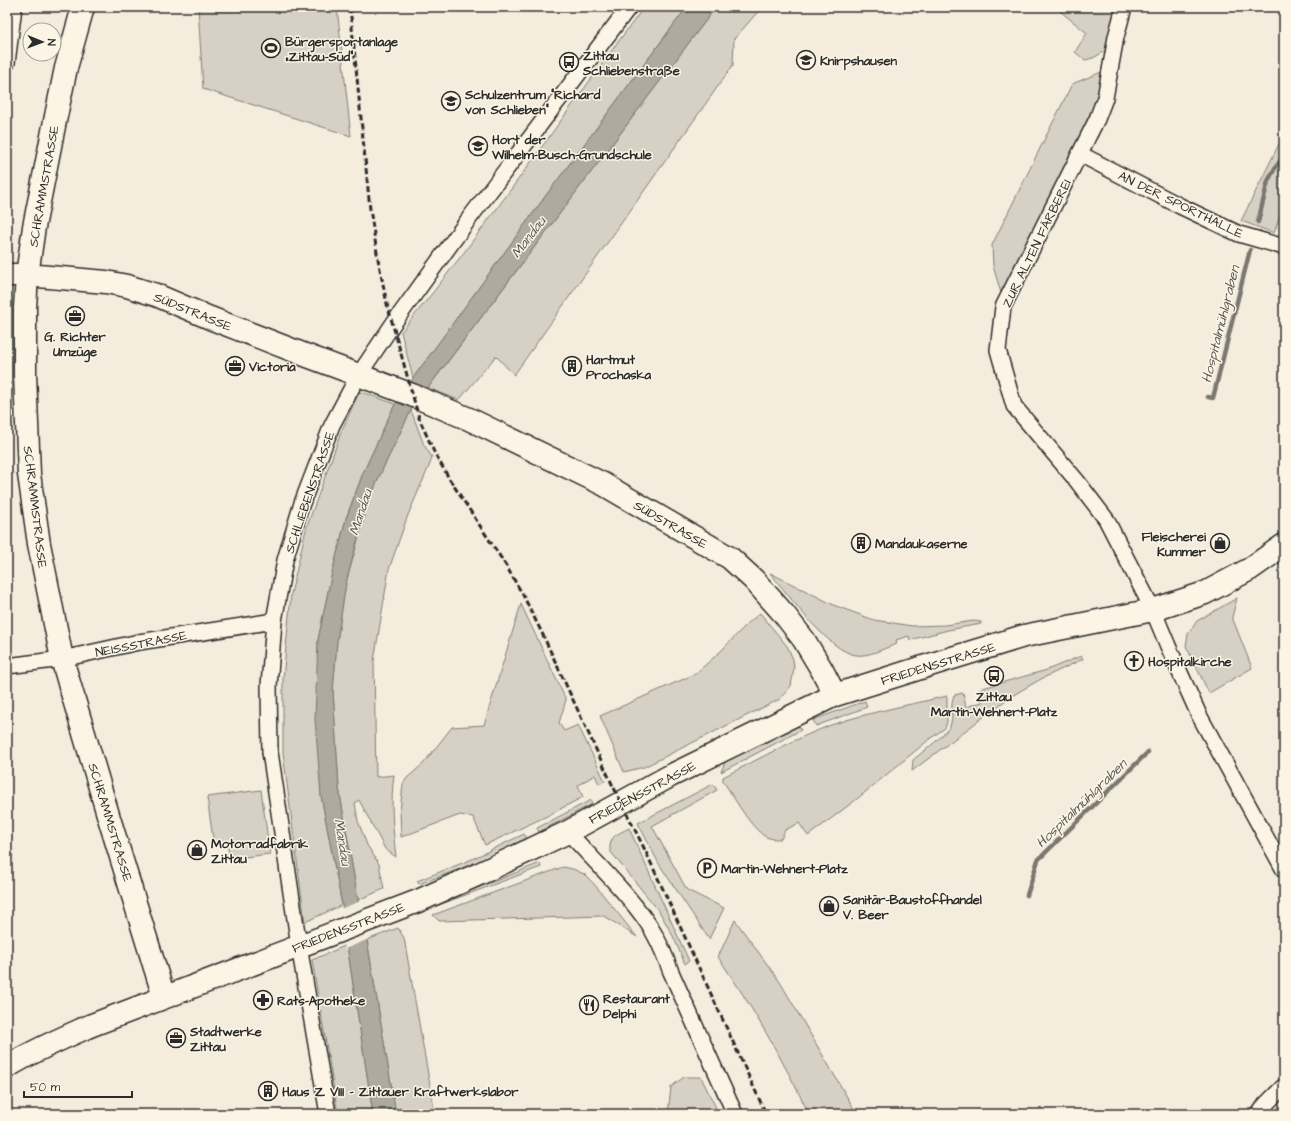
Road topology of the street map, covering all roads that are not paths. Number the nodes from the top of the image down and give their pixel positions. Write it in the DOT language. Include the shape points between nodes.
graph roads {
  1 [pos="14,7"];
  2 [pos="83,7"];
  3 [pos="629,7"];
  4 [pos="1124,7"];
  5 [pos="7,63"];
  6 [pos="1080,154"];
  7 [pos="1284,247"];
  8 [pos="17,275"];
  9 [pos="365,378"];
  10 [pos="1284,545"];
  11 [pos="1153,610"];
  12 [pos="274,621"];
  13 [pos="62,659"];
  14 [pos="7,666"];
  15 [pos="834,695"];
  16 [pos="568,832"];
  17 [pos="1284,870"];
  18 [pos="306,943"];
  19 [pos="164,997"];
  20 [pos="7,1067"];
  21 [pos="1284,1086"];
  22 [pos="328,1114"];
  23 [pos="735,1114"];
  24 [pos="1259,1114"];
  1 -- 5 [label="street"];
  2 -- 8 [label="main road, SCHRAMMSTRASSE" via="66,68 34,227"];
  3 -- 9 [label="street, SCHLIEBENSTRASSE" via="393,324"];
  4 -- 6 [label="street, ZUR ALTEN FÄRBEREI" via="1105,98"];
  6 -- 7 [label="street, AN DER SPORTHALLE" via="1239,234"];
  6 -- 11 [label="street, ZUR ALTEN FÄRBEREI" via="1003,307 998,350 1014,406 1106,519"];
  8 -- 9 [label="main road, SÜDSTRASSE" via="127,286 156,295"];
  8 -- 13 [label="main road, SCHRAMMSTRASSE" via="25,308 29,474 39,544"];
  9 -- 12 [label="street, SCHLIEBENSTRASSE" via="332,425 302,503 285,560"];
  9 -- 15 [label="main road, SÜDSTRASSE" via="475,422 603,484 730,558 762,589 804,640"];
  10 -- 11 [label="main road, FRIEDENSSTRASSE" via="1250,569 1205,593"];
  11 -- 15 [label="main road, FRIEDENSSTRASSE" via="1024,636"];
  11 -- 17 [label="street, ZUR ALTEN FÄRBEREI" via="1199,716"];
  12 -- 13 [label="street, NEISSSTRASSE" via="139,642"];
  12 -- 18 [label="street, SCHLIEBENSTRASSE" via="269,686 270,752"];
  13 -- 14 [label="street, NEISSSTRASSE"];
  13 -- 19 [label="main road, SCHRAMMSTRASSE"];
  15 -- 16 [label="main road, FRIEDENSSTRASSE" via="670,776"];
  16 -- 18 [label="main road, FRIEDENSSTRASSE" via="418,901"];
  16 -- 23 [label="street" via="633,903 650,926"];
  18 -- 19 [label="main road, FRIEDENSSTRASSE"];
  18 -- 22 [label="street, SCHLIEBENSTRASSE"];
  19 -- 20 [label="main road, FRIEDENSSTRASSE" via="56,1040"];
  21 -- 24 [label="street"];
}
